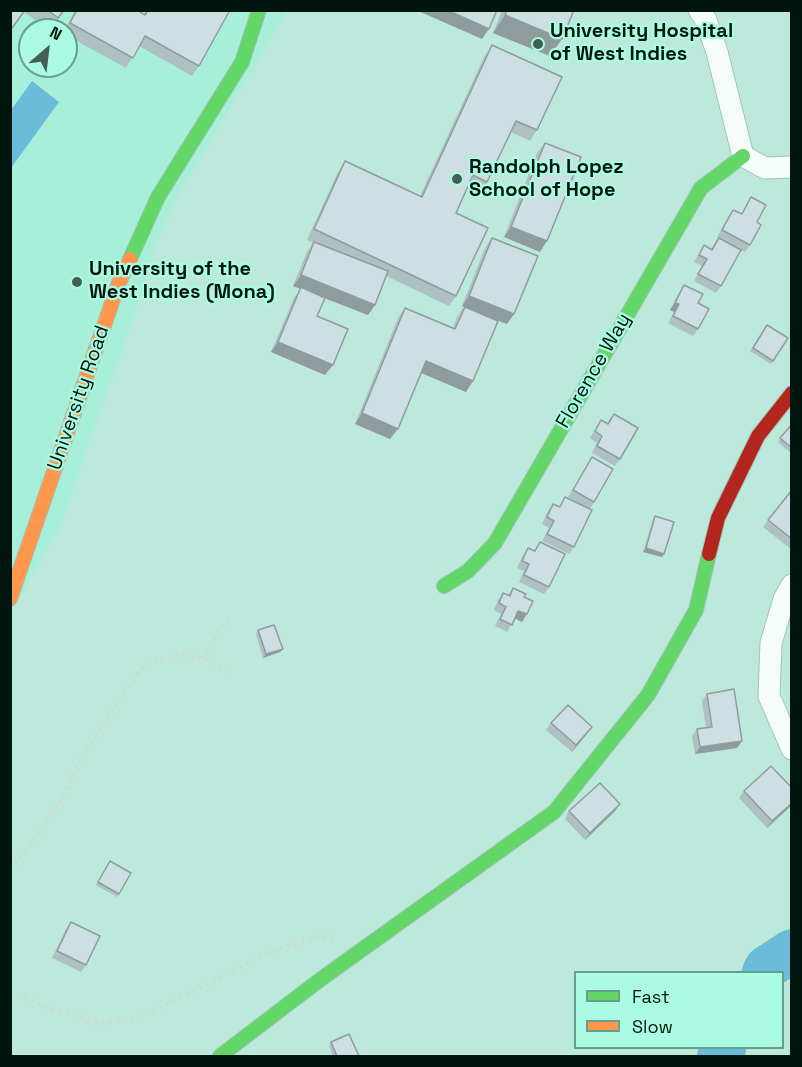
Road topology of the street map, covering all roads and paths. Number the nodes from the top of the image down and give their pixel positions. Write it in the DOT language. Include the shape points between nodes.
graph roads {
  1 [pos="259,10"];
  2 [pos="699,10"];
  3 [pos="743,156"];
  4 [pos="792,167"];
  5 [pos="792,393"];
  6 [pos="792,585"];
  7 [pos="444,586"];
  8 [pos="10,599"];
  9 [pos="231,617"];
  10 [pos="203,659"];
  11 [pos="227,671"];
  12 [pos="792,749"];
  13 [pos="10,869"];
  14 [pos="368,945"];
  15 [pos="10,991"];
  16 [pos="220,1056"];
  1 -- 8 [label="street, University Road" via="242,62 158,197 118,285"];
  2 -- 3 [label="street" via="717,52"];
  3 -- 4 [label="street" via="765,168"];
  3 -- 7 [label="street, Florence Way" via="701,188 495,543 468,571"];
  5 -- 14 [label="street" via="758,436 718,518 696,610 648,695 554,812"];
  6 -- 12 [label="street" via="771,643 769,696"];
  9 -- 10 [label="path"];
  10 -- 11 [label="path"];
  10 -- 13 [label="path" via="180,654 143,667 83,754 62,798"];
  14 -- 15 [label="path" via="348,938 316,937 267,953 130,1021 98,1023"];
  14 -- 16 [label="street"];
}
